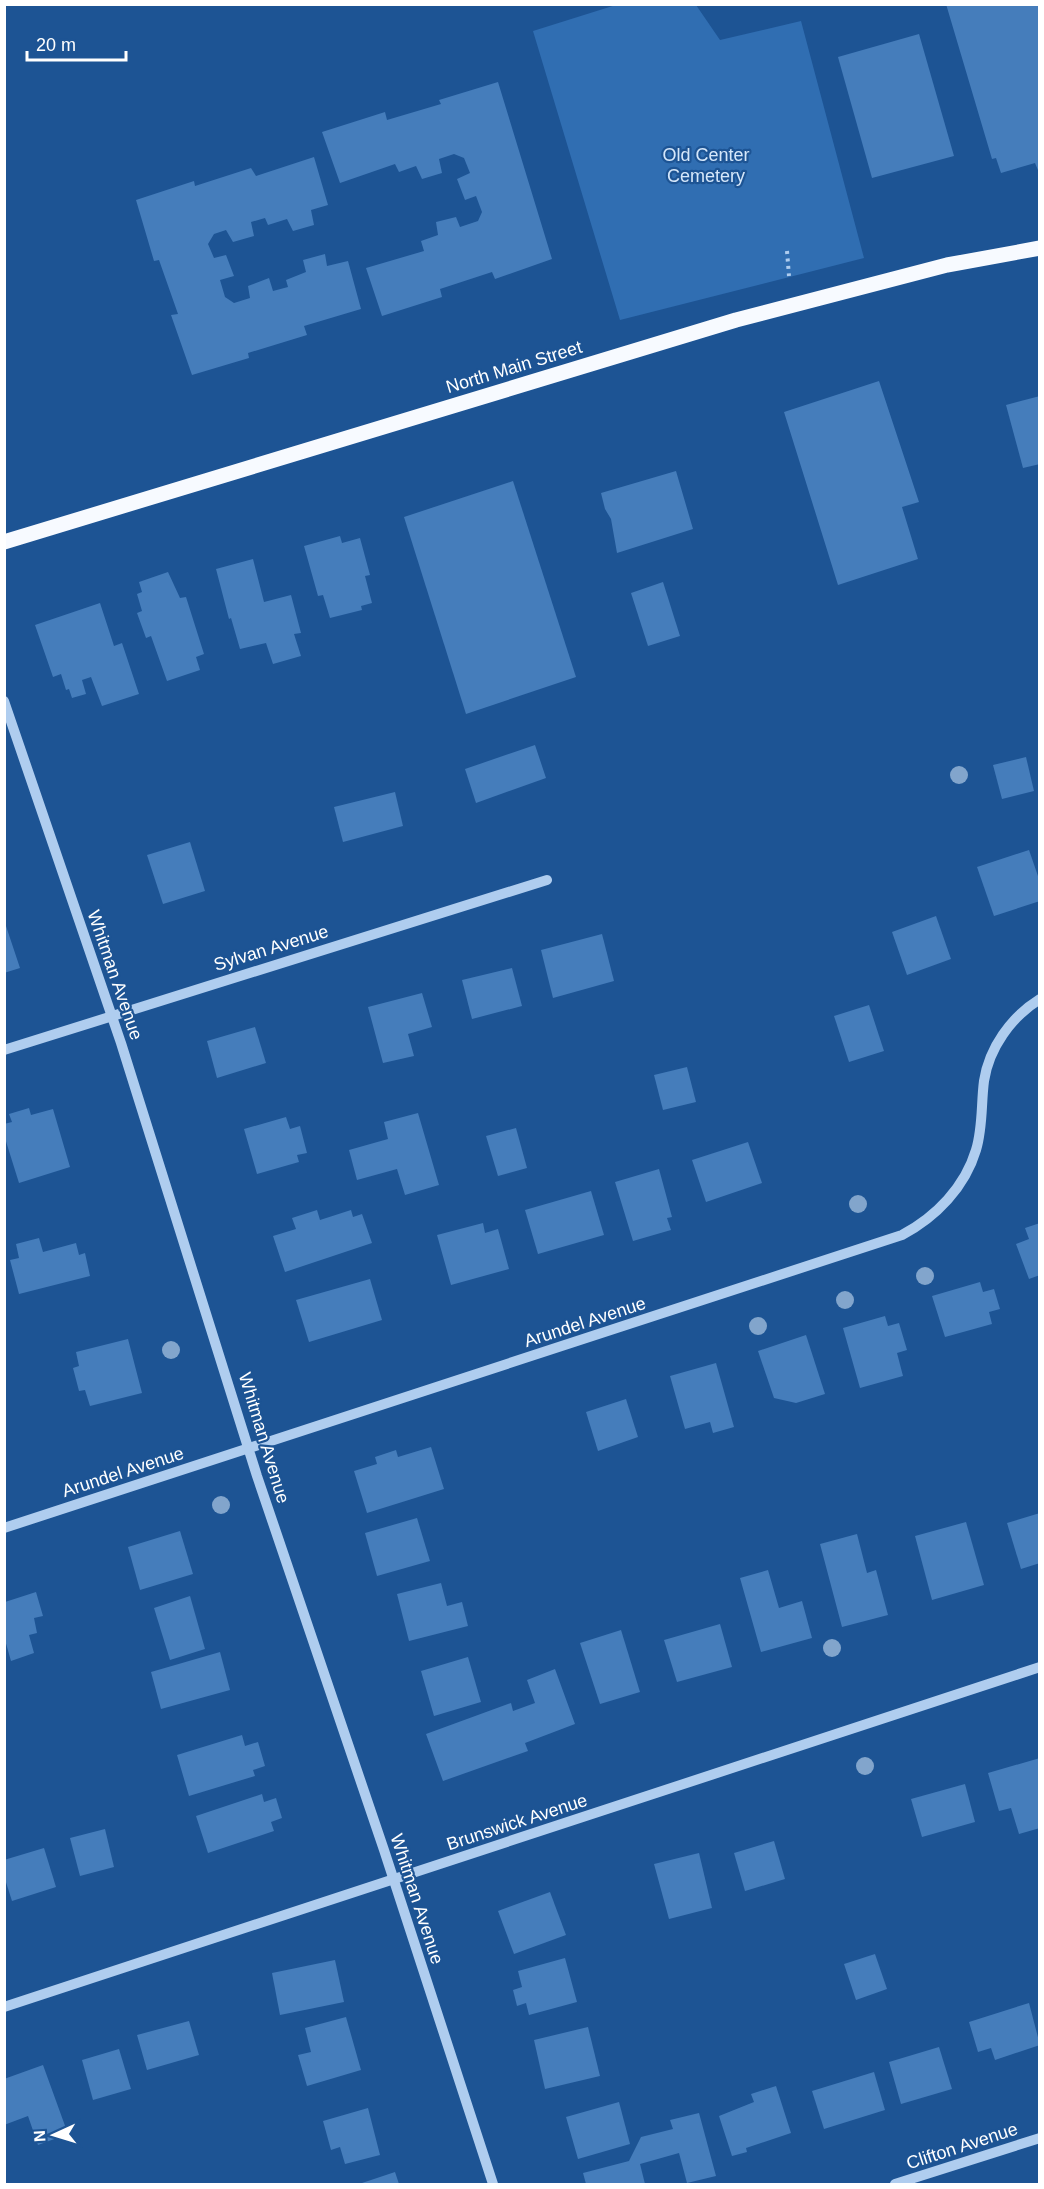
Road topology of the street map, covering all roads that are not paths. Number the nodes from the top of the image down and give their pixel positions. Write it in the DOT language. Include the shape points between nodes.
graph roads {
  1 [pos="1040,249"];
  2 [pos="4,542"];
  3 [pos="4,701"];
  4 [pos="547,880"];
  5 [pos="1040,999"];
  6 [pos="111,1015"];
  7 [pos="4,1050"];
  8 [pos="249,1448"];
  9 [pos="4,1528"];
  10 [pos="1040,1667"];
  11 [pos="394,1880"];
  12 [pos="4,2007"];
  13 [pos="1040,2138"];
  14 [pos="493,2184"];
  15 [pos="895,2184"];
  1 -- 2 [label="main road, North Main Street" via="947,265 736,320"];
  3 -- 6 [label="street, Whitman Avenue"];
  4 -- 6 [label="street, Sylvan Avenue"];
  5 -- 8 [label="street, Arundel Avenue" via="1007,1027 988,1064 982,1126 968,1169 952,1196 919,1226 878,1245"];
  6 -- 7 [label="street, Sylvan Avenue"];
  6 -- 8 [label="street, Whitman Avenue"];
  8 -- 9 [label="street, Arundel Avenue"];
  8 -- 11 [label="street, Whitman Avenue"];
  10 -- 11 [label="street, Brunswick Avenue"];
  11 -- 12 [label="street, Brunswick Avenue"];
  11 -- 14 [label="street, Whitman Avenue"];
  13 -- 15 [label="street, Clifton Avenue"];
}
